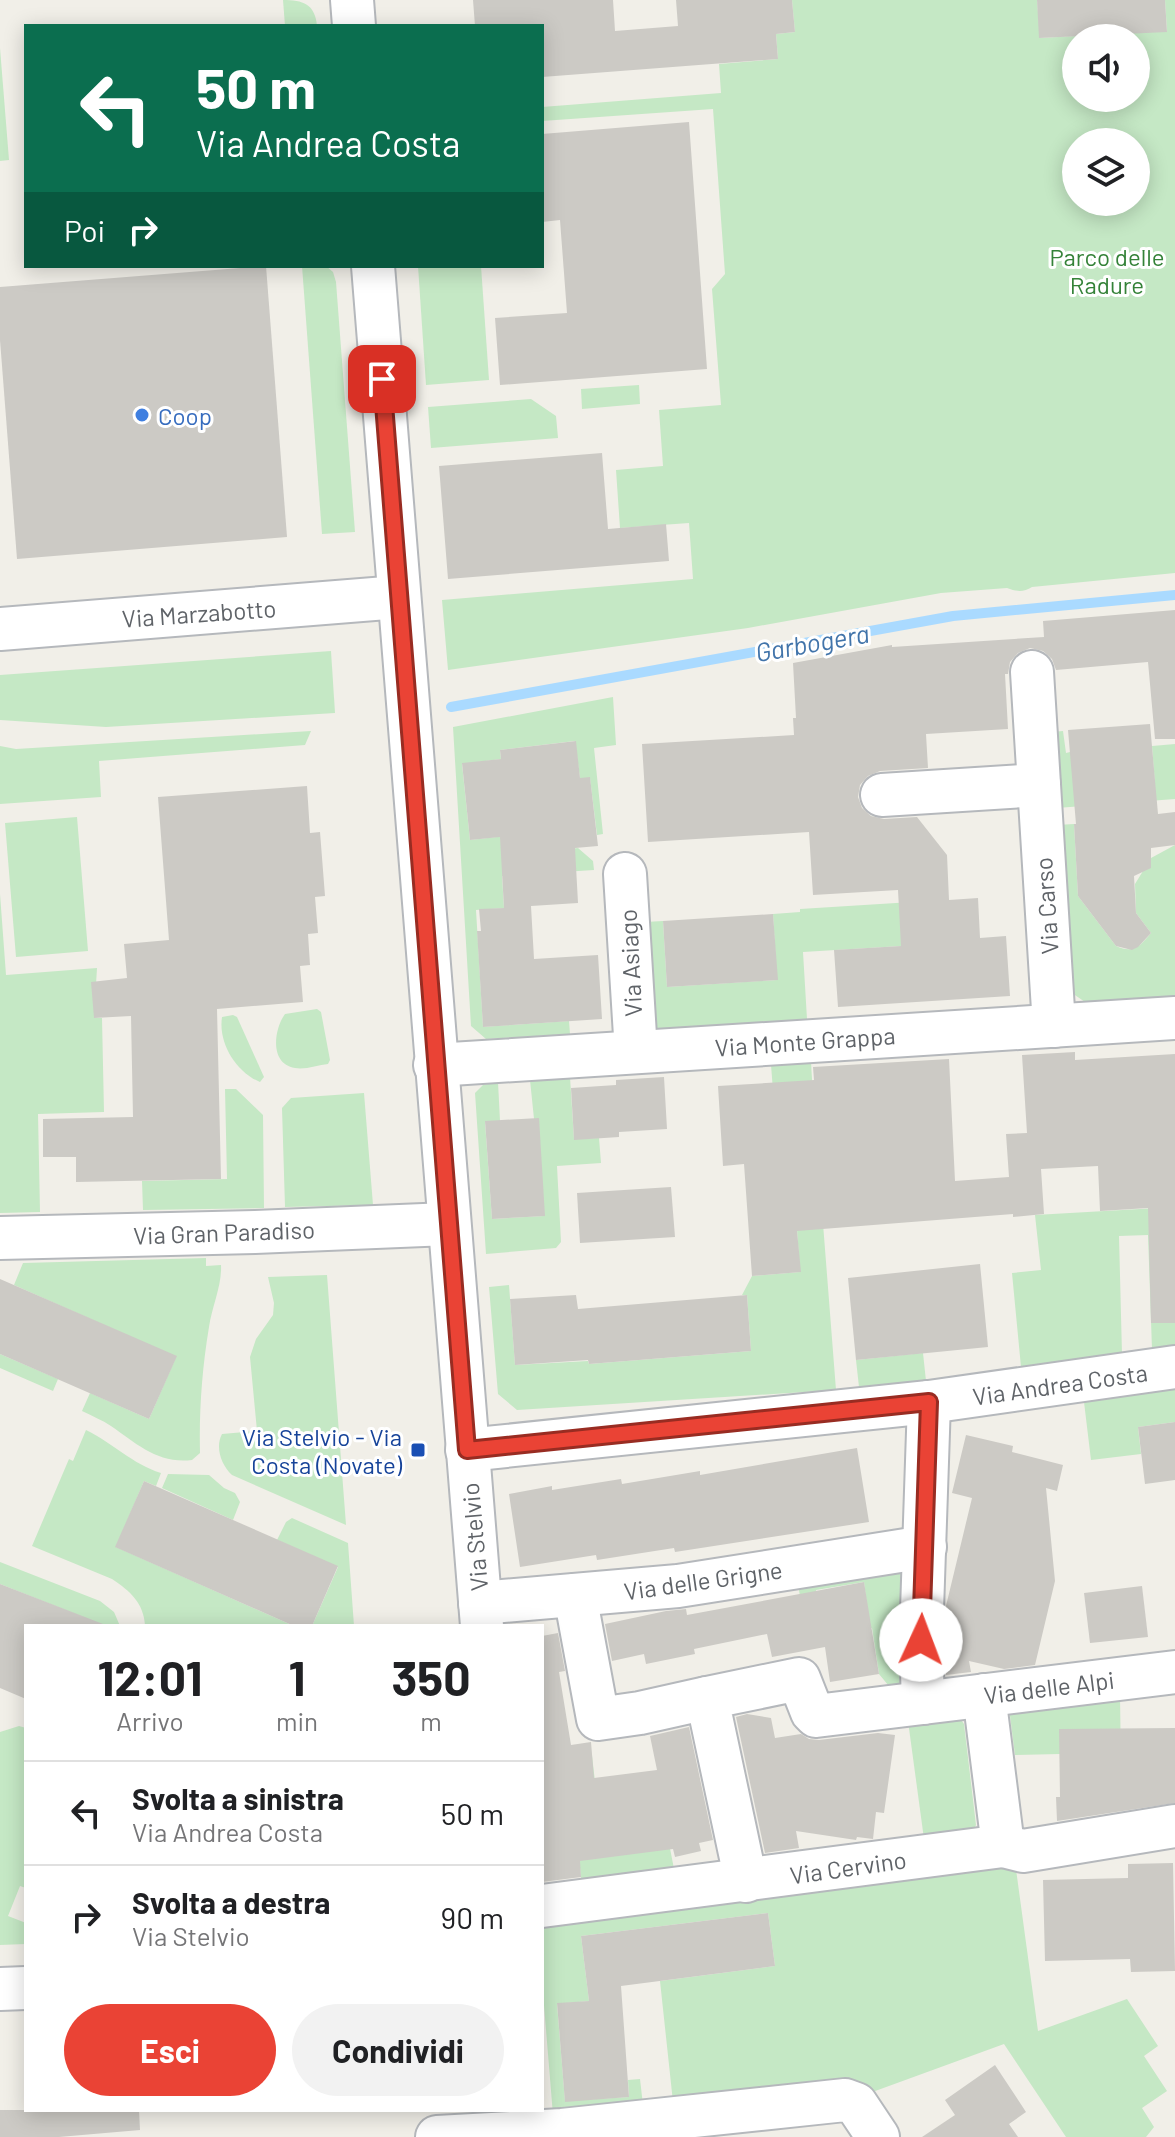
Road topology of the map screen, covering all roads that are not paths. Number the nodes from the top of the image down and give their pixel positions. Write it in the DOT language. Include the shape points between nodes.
graph roads {
  1 [pos="352,0"];
  2 [pos="354,24"];
  3 [pos="373,268"];
  4 [pos="399,597"];
  5 [pos="0,629"];
  6 [pos="1032,672"];
  7 [pos="1039,785"];
  8 [pos="882,795"];
  9 [pos="625,874"];
  10 [pos="1175,1018"];
  11 [pos="1054,1026"];
  12 [pos="636,1052"];
  13 [pos="435,1065"];
  14 [pos="448,1224"];
  15 [pos="0,1238"];
  16 [pos="1175,1367"];
  17 [pos="929,1402"];
  18 [pos="467,1450"];
  19 [pos="925,1547"];
  20 [pos="575,1595"];
  21 [pos="481,1615"];
  22 [pos="1175,1672"];
  23 [pos="984,1695"];
  24 [pos="707,1698"];
  25 [pos="923,1703"];
  26 [pos="1175,1826"];
  27 [pos="1003,1846"];
  28 [pos="746,1881"];
  29 [pos="544,1906"];
  30 [pos="24,1988"];
  31 [pos="0,1989"];
  32 [pos="732,2124"];
  33 [pos="521,2126"];
  34 [pos="437,2137"];
  35 [pos="878,2137"];
  1 -- 2 [label="street"];
  3 -- 4 [label="street, Via Stelvio"];
  4 -- 5 [label="street, Via Marzabotto"];
  4 -- 13 [label="street, Via Stelvio"];
  6 -- 7 [label="street, Via Carso"];
  7 -- 8 [label="street"];
  7 -- 11 [label="street, Via Carso"];
  9 -- 12 [label="street, Via Asiago"];
  10 -- 11 [label="street, Via Monte Grappa"];
  11 -- 12 [label="street, Via Monte Grappa"];
  12 -- 13 [label="street, Via Monte Grappa"];
  13 -- 14 [label="street, Via Stelvio"];
  14 -- 15 [label="street, Via Gran Paradiso"];
  14 -- 18 [label="street, Via Stelvio"];
  16 -- 17 [label="street, Via Andrea Costa"];
  17 -- 18 [label="street, Via Andrea Costa"];
  17 -- 19 [label="street"];
  18 -- 21 [label="street, Via Stelvio"];
  19 -- 20 [label="street, Via delle Grigne" via="678,1586"];
  19 -- 25 [label="street"];
  20 -- 21 [label="street, Via delle Grigne"];
  20 -- 24 [label="street" via="598,1719"];
  22 -- 23 [label="street, Via delle Alpi"];
  23 -- 25 [label="street, Via delle Alpi"];
  23 -- 27 [label="street"];
  24 -- 25 [label="street, Via delle Alpi" via="799,1679 816,1716"];
  24 -- 28 [label="street"];
  26 -- 27 [label="street, Via Cervino" via="1023,1851"];
  27 -- 28 [label="street, Via Cervino"];
  28 -- 29 [label="street, Via Cervino"];
  30 -- 31 [label="street"];
  32 -- 33 [label="street" via="562,2130"];
  32 -- 35 [label="street" via="851,2101"];
  33 -- 34 [label="street"];
}
